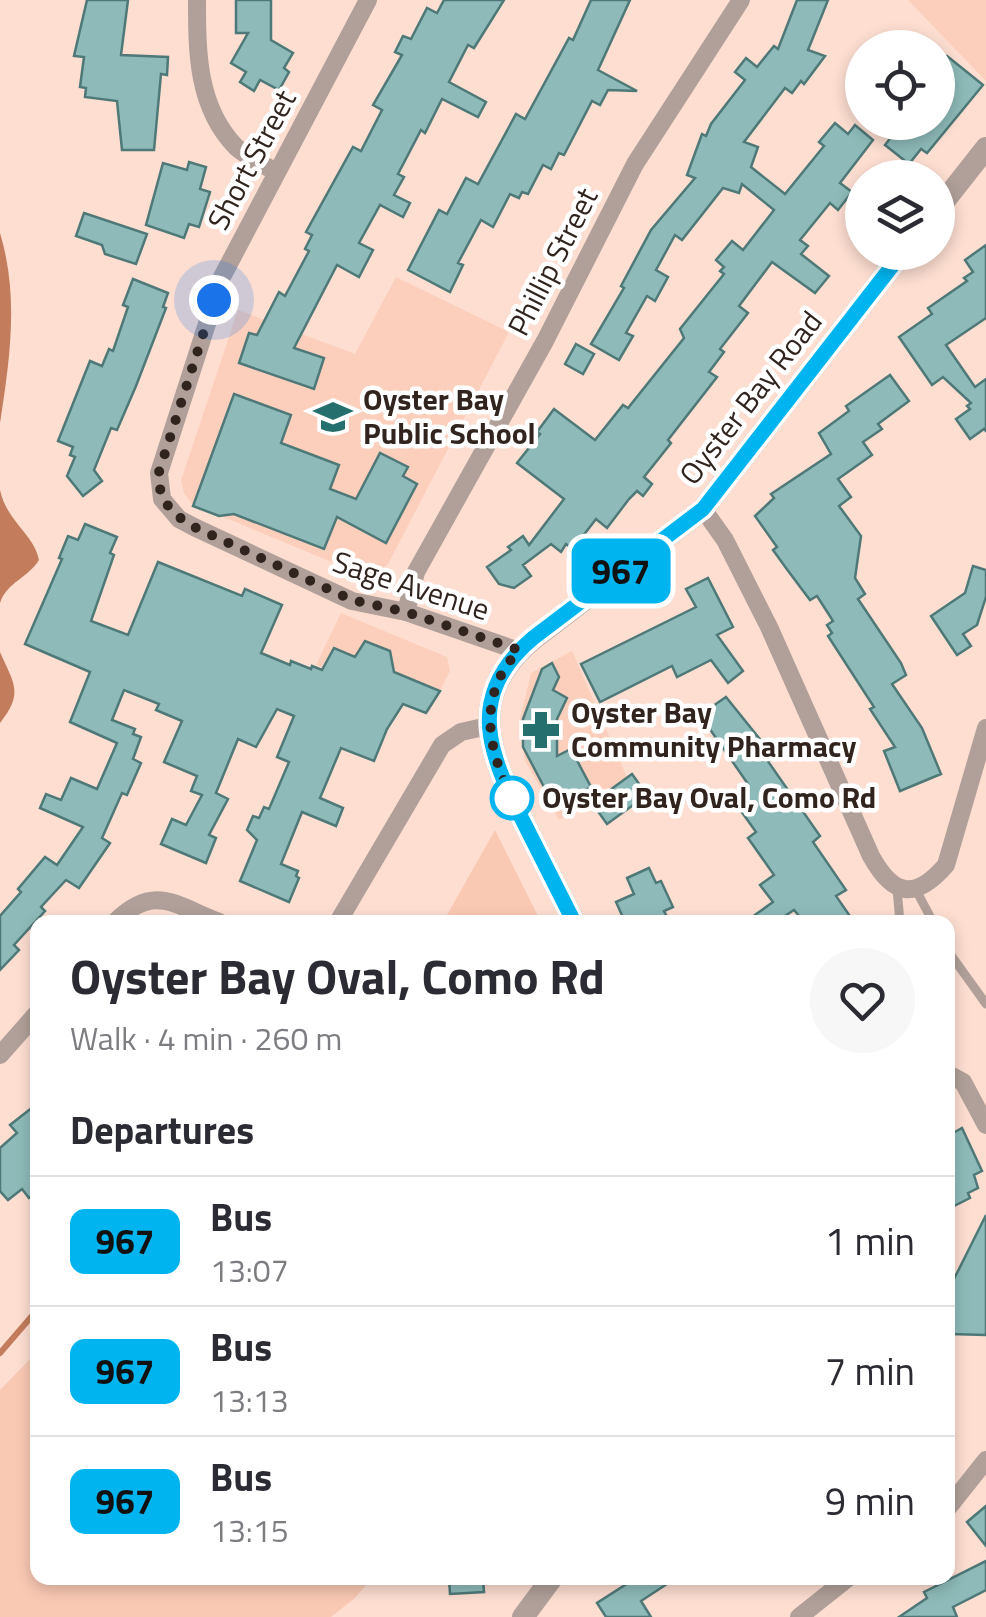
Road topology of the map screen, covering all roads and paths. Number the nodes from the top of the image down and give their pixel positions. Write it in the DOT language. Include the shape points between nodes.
graph roads {
  1 [pos="197,0"];
  2 [pos="368,0"];
  3 [pos="741,0"];
  4 [pos="986,148"];
  5 [pos="276,172"];
  6 [pos="955,187"];
  7 [pos="889,270"];
  8 [pos="703,509"];
  9 [pos="179,519"];
  10 [pos="406,612"];
  11 [pos="519,650"];
  12 [pos="488,726"];
  13 [pos="986,728"];
  14 [pos="906,889"];
  15 [pos="123,915"];
  16 [pos="201,915"];
  17 [pos="342,915"];
  18 [pos="570,915"];
  19 [pos="901,915"];
  20 [pos="927,915"];
  21 [pos="955,962"];
  22 [pos="986,1004"];
  23 [pos="30,1021"];
  24 [pos="0,1055"];
  25 [pos="955,1078"];
  26 [pos="986,1125"];
  27 [pos="986,1460"];
  28 [pos="955,1499"];
  29 [pos="547,1585"];
  30 [pos="839,1585"];
  31 [pos="524,1617"];
  32 [pos="799,1617"];
  1 -- 5 [label="street" via="197,54 211,107 238,149"];
  2 -- 5 [label="street, Short Street"];
  3 -- 10 [label="street, Phillip Street" via="635,164 416,572"];
  4 -- 6 [label="street"];
  5 -- 9 [label="street, Short Street" via="222,277 159,472 162,499"];
  7 -- 8 [label="street, Oyster Bay Road"];
  8 -- 11 [label="street, Oyster Bay Road"];
  8 -- 14 [label="street" via="769,627 881,875"];
  9 -- 10 [label="street, Sage Avenue" via="352,600"];
  10 -- 11 [label="street, Sage Avenue"];
  11 -- 12 [label="street, Oyster Bay Road" via="496,682"];
  12 -- 17 [label="street" via="442,744"];
  12 -- 18 [label="street" via="510,796"];
  13 -- 14 [label="street" via="946,865 933,880"];
  14 -- 19 [label="lane"];
  14 -- 20 [label="lane"];
  15 -- 16 [label="street" via="139,901 161,899"];
  21 -- 22 [label="lane"];
  23 -- 24 [label="street"];
  25 -- 26 [label="street"];
  27 -- 28 [label="street"];
  29 -- 31 [label="street"];
  30 -- 32 [label="street"];
}
